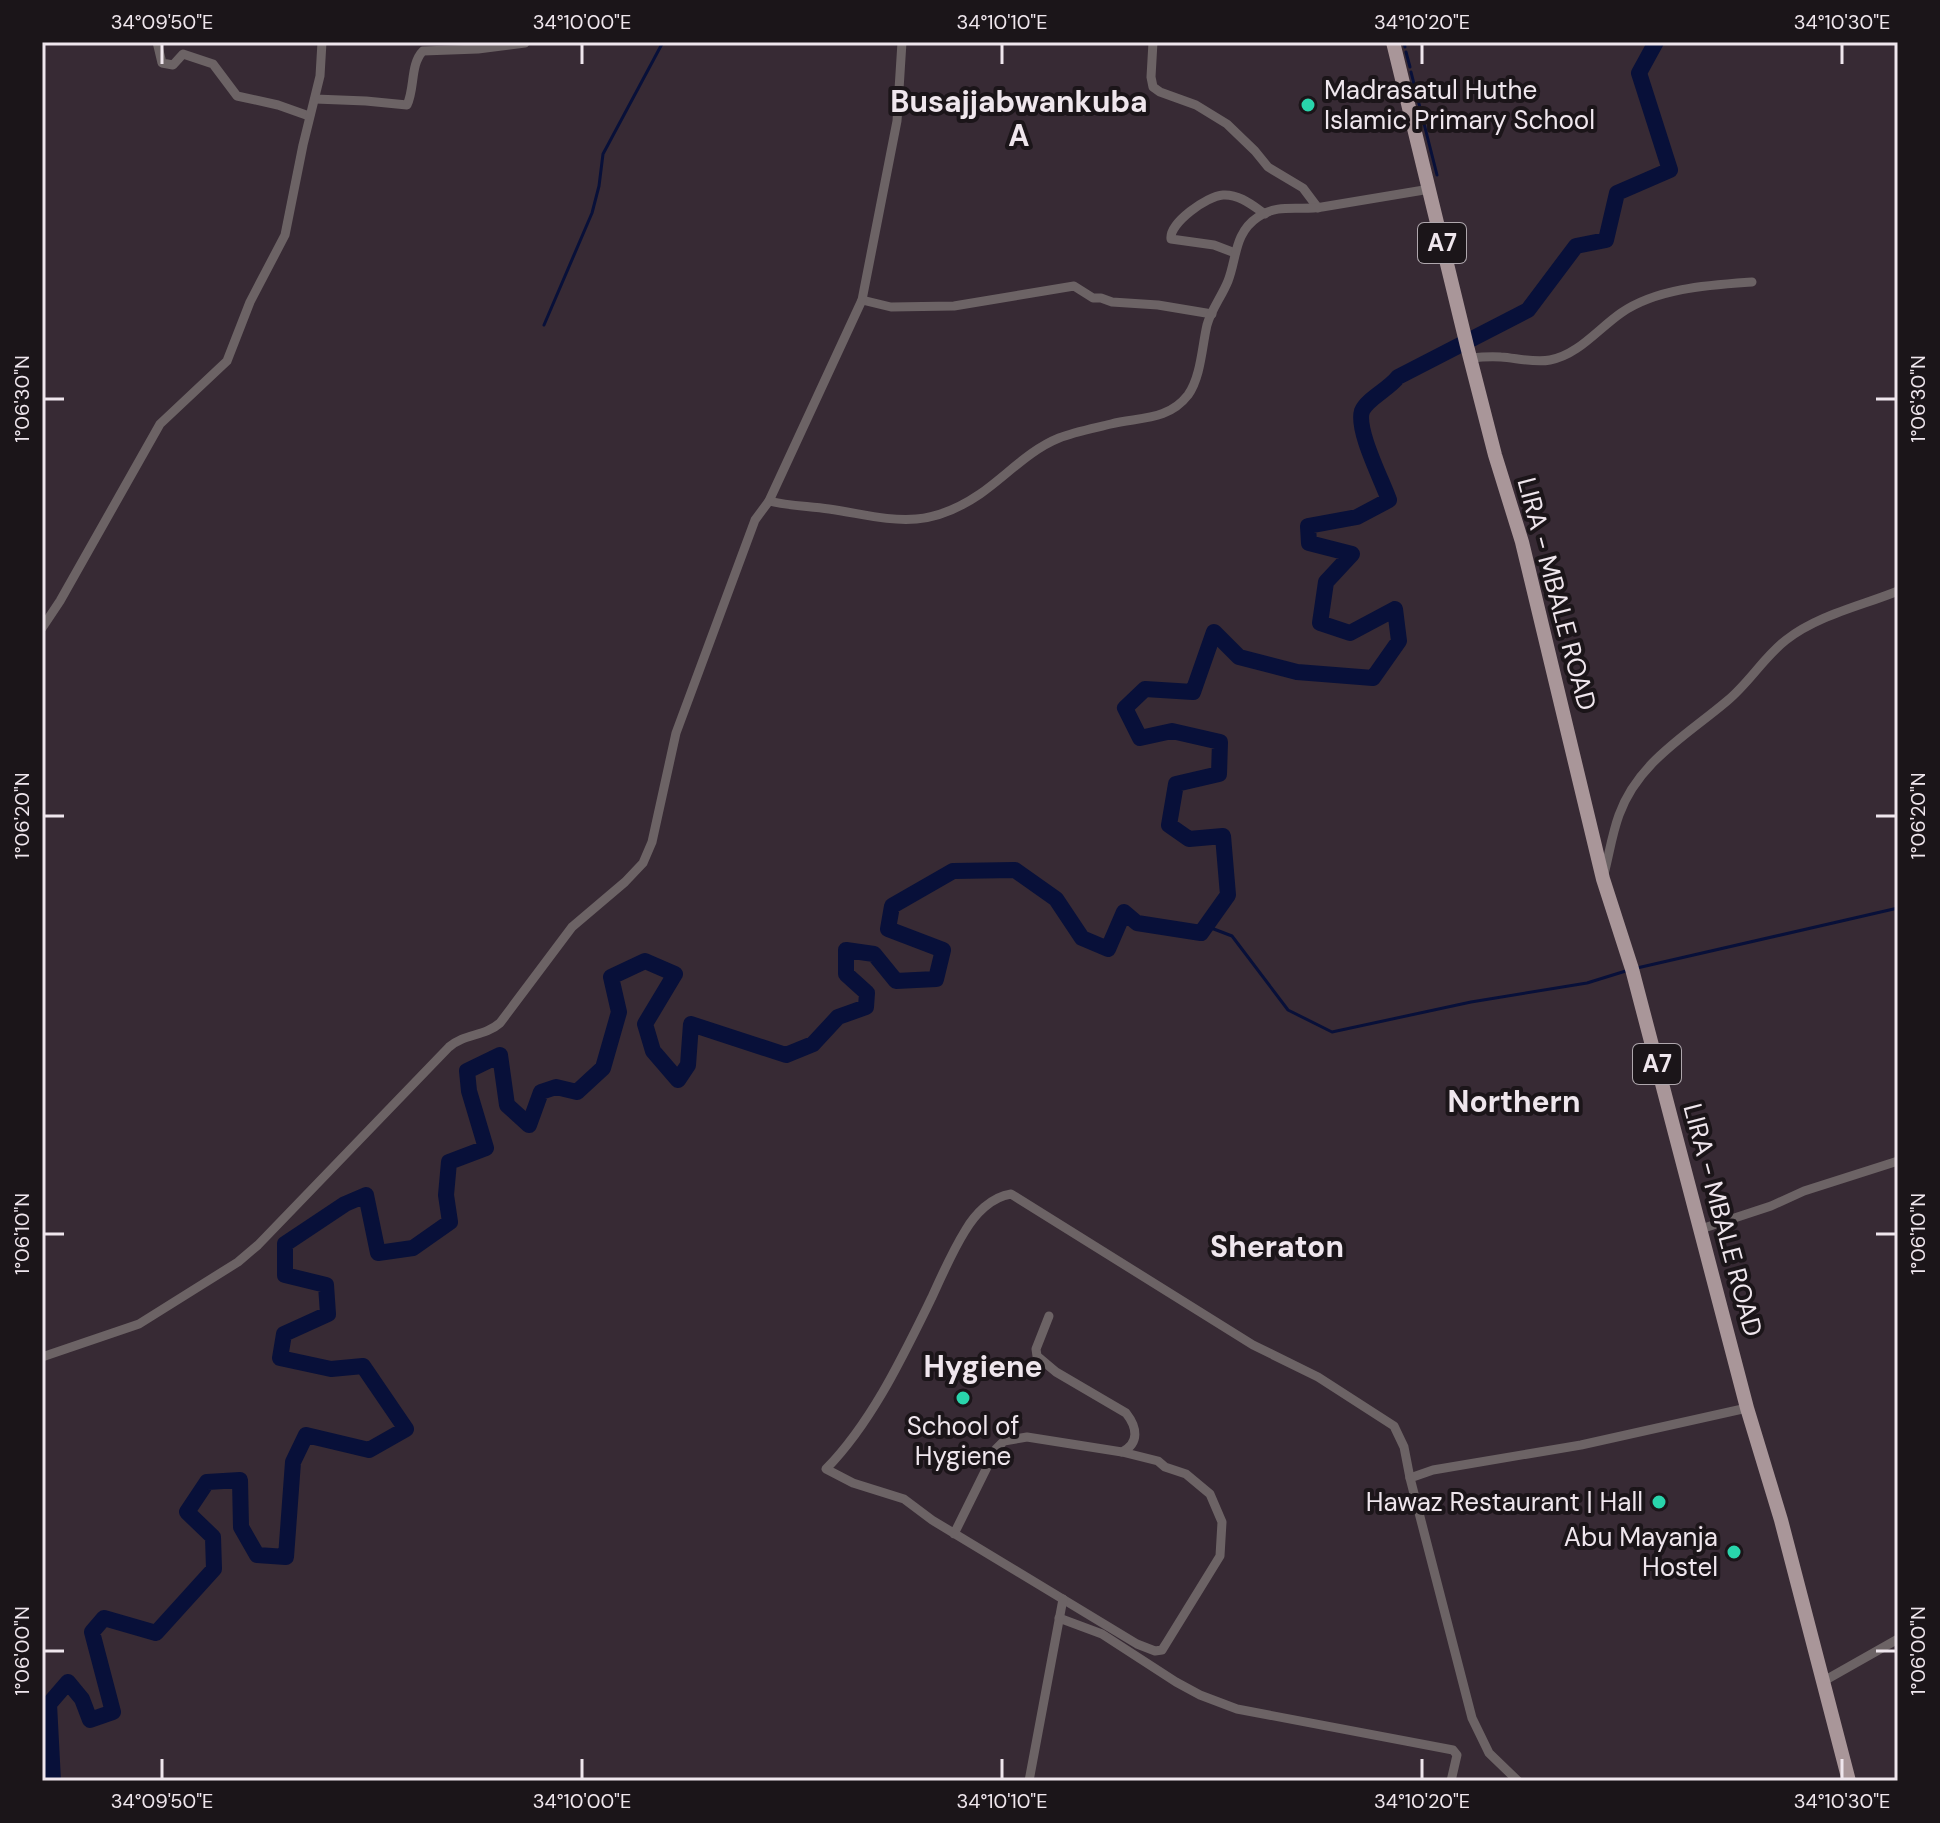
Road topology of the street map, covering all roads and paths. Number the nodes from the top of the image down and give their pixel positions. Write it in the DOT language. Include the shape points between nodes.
graph roads {
  1 [pos="157,42"];
  2 [pos="322,42"];
  3 [pos="902,42"];
  4 [pos="1153,42"];
  5 [pos="1393,42"];
  6 [pos="525,43"];
  7 [pos="315,99"];
  8 [pos="309,116"];
  9 [pos="1430,189"];
  10 [pos="1318,208"];
  11 [pos="1265,214"];
  12 [pos="1235,253"];
  13 [pos="1752,282"];
  14 [pos="862,300"];
  15 [pos="1212,314"];
  16 [pos="1468,352"];
  17 [pos="769,501"];
  18 [pos="1898,591"];
  19 [pos="42,628"];
  20 [pos="1603,879"];
  21 [pos="1898,1161"];
  22 [pos="1701,1229"];
  23 [pos="1049,1316"];
  24 [pos="42,1357"];
  25 [pos="1747,1408"];
  26 [pos="1122,1452"];
  27 [pos="1410,1478"];
  28 [pos="954,1534"];
  29 [pos="1063,1599"];
  30 [pos="1059,1618"];
  31 [pos="1898,1639"];
  32 [pos="1822,1682"];
  33 [pos="1029,1781"];
  34 [pos="1451,1781"];
  35 [pos="1518,1781"];
  36 [pos="1849,1781"];
  1 -- 8 [label="street" via="162,63 173,65 183,54 206,60 237,96"];
  2 -- 7 [label="street"];
  3 -- 14 [label="street" via="897,121"];
  4 -- 10 [label="street" via="1153,87 1227,124 1268,167 1303,188"];
  5 -- 9 [label="main road, A7"];
  6 -- 7 [label="street" via="423,51 417,57 407,105"];
  7 -- 8 [label="street"];
  8 -- 19 [label="street" via="285,235 227,361 160,424"];
  9 -- 10 [label="street"];
  9 -- 16 [label="main road, A7"];
  10 -- 11 [label="street" via="1300,206"];
  11 -- 12 [label="street" via="1244,231"];
  11 -- 12 [label="street" via="1240,198 1219,196 1170,232 1171,239"];
  12 -- 15 [label="street"];
  13 -- 16 [label="street" via="1642,302 1550,360"];
  14 -- 15 [label="street" via="923,308 1074,286 1112,302"];
  14 -- 17 [label="street"];
  15 -- 17 [label="street" via="1192,389 1174,408 1149,419 1061,437 964,503 905,521"];
  16 -- 20 [label="main road, LIRA - MBALE ROAD / A7" via="1522,542"];
  17 -- 24 [label="street" via="755,520 710,636 676,733 649,852 636,872 572,927 500,1023 492,1030 465,1035 449,1047 247,1255 147,1320"];
  18 -- 20 [label="street" via="1797,632 1727,701 1662,752 1619,813"];
  20 -- 22 [label="main road, LIRA - MBALE ROAD / A7"];
  21 -- 22 [label="street"];
  22 -- 25 [label="main road, LIRA - MBALE ROAD / A7"];
  23 -- 26 [label="street" via="1037,1356 1126,1413 1135,1437"];
  25 -- 27 [label="street"];
  25 -- 32 [label="main road, LIRA - MBALE ROAD / A7"];
  26 -- 28 [label="street" via="1027,1437 1004,1441"];
  26 -- 29 [label="street" via="1158,1461 1203,1486 1220,1513 1220,1556 1158,1651"];
  27 -- 28 [label="street" via="1394,1426 1011,1194 990,1201 965,1230 879,1396 826,1469 904,1499"];
  27 -- 35 [label="street" via="1472,1718 1489,1753"];
  28 -- 29 [label="street"];
  29 -- 30 [label="street"];
  30 -- 33 [label="street"];
  30 -- 34 [label="street" via="1102,1634 1176,1682 1237,1709 1453,1750 1457,1755"];
  31 -- 32 [label="street"];
  32 -- 36 [label="main road, LIRA - MBALE ROAD / A7"];
}
